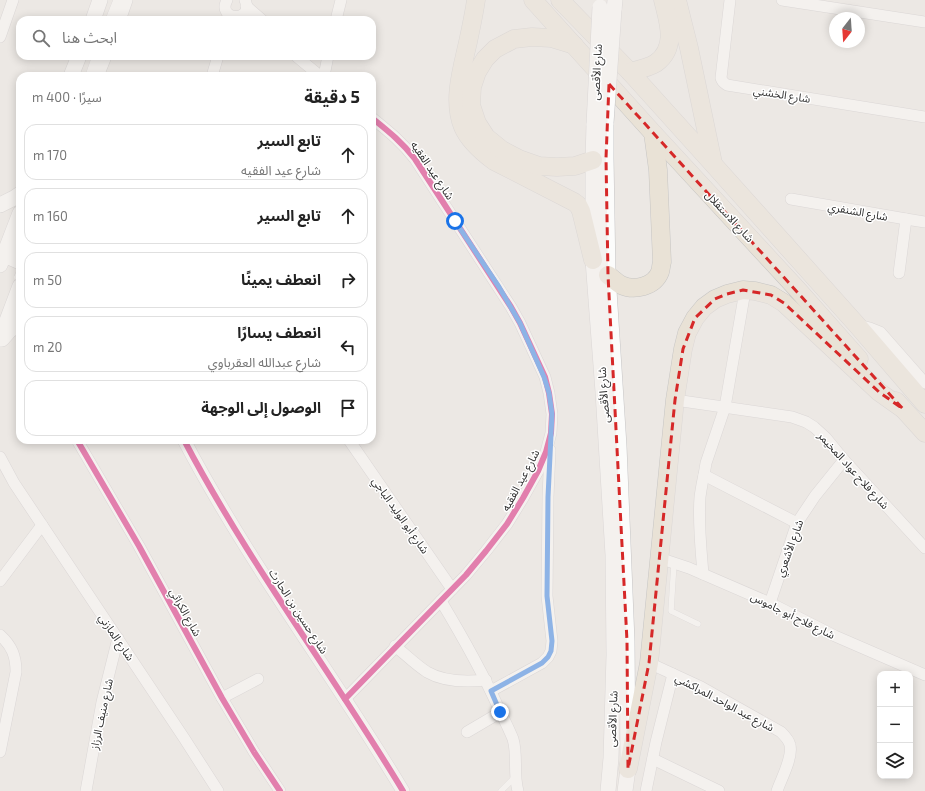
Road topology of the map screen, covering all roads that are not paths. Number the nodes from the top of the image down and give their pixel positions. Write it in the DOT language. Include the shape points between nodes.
graph roads {
  1 [pos="13,0"];
  2 [pos="100,0"];
  3 [pos="116,0"];
  4 [pos="121,0"];
  5 [pos="125,0"];
  6 [pos="341,0"];
  7 [pos="476,0"];
  8 [pos="533,0"];
  9 [pos="560,0"];
  10 [pos="663,0"];
  11 [pos="677,0"];
  12 [pos="730,0"];
  13 [pos="782,0"];
  14 [pos="225,1"];
  15 [pos="246,3"];
  16 [pos="607,4"];
  17 [pos="94,16"];
  18 [pos="110,16"];
  19 [pos="115,16"];
  20 [pos="119,16"];
  21 [pos="233,16"];
  22 [pos="239,16"];
  23 [pos="258,16"];
  24 [pos="337,16"];
  25 [pos="3,17"];
  26 [pos="925,22"];
  27 [pos="0,37"];
  28 [pos="574,45"];
  29 [pos="78,60"];
  30 [pos="94,60"];
  31 [pos="99,60"];
  32 [pos="102,60"];
  33 [pos="218,60"];
  34 [pos="301,60"];
  35 [pos="327,60"];
  36 [pos="73,72"];
  37 [pos="89,72"];
  38 [pos="94,72"];
  39 [pos="98,72"];
  40 [pos="213,72"];
  41 [pos="315,72"];
  42 [pos="325,72"];
  43 [pos="630,72"];
  44 [pos="925,117"];
  45 [pos="376,121"];
  46 [pos="600,124"];
  47 [pos="653,133"];
  48 [pos="592,160"];
  49 [pos="713,164"];
  50 [pos="16,197"];
  51 [pos="791,199"];
  52 [pos="0,205"];
  53 [pos="906,219"];
  54 [pos="925,222"];
  55 [pos="16,223"];
  56 [pos="5,252"];
  57 [pos="16,260"];
  58 [pos="593,260"];
  59 [pos="899,273"];
  60 [pos="608,275"];
  61 [pos="16,288"];
  62 [pos="16,290"];
  63 [pos="16,291"];
  64 [pos="745,291"];
  65 [pos="6,306"];
  66 [pos="857,325"];
  67 [pos="16,326"];
  68 [pos="0,334"];
  69 [pos="0,340"];
  70 [pos="925,383"];
  71 [pos="675,400"];
  72 [pos="925,404"];
  73 [pos="725,407"];
  74 [pos="903,409"];
  75 [pos="551,433"];
  76 [pos="925,433"];
  77 [pos="79,444"];
  78 [pos="186,444"];
  79 [pos="352,444"];
  80 [pos="0,458"];
  81 [pos="844,460"];
  82 [pos="0,471"];
  83 [pos="704,475"];
  84 [pos="14,483"];
  85 [pos="797,522"];
  86 [pos="42,526"];
  87 [pos="925,548"];
  88 [pos="667,560"];
  89 [pos="703,574"];
  90 [pos="0,581"];
  91 [pos="452,589"];
  92 [pos="441,601"];
  93 [pos="770,603"];
  94 [pos="698,624"];
  95 [pos="0,635"];
  96 [pos="118,638"];
  97 [pos="395,646"];
  98 [pos="649,662"];
  99 [pos="673,674"];
  100 [pos="925,675"];
  101 [pos="258,679"];
  102 [pos="486,680"];
  103 [pos="491,691"];
  104 [pos="222,698"];
  105 [pos="345,699"];
  106 [pos="500,712"];
  107 [pos="467,732"];
  108 [pos="0,752"];
  109 [pos="653,759"];
  110 [pos="628,769"];
  111 [pos="515,777"];
  112 [pos="86,791"];
  113 [pos="218,791"];
  114 [pos="280,791"];
  115 [pos="403,791"];
  116 [pos="501,791"];
  117 [pos="518,791"];
  118 [pos="608,791"];
  119 [pos="625,791"];
  120 [pos="646,791"];
  121 [pos="719,791"];
  122 [pos="777,791"];
  1 -- 25 [label="street"];
  2 -- 17 [label="main road"];
  3 -- 18 [label="lane"];
  4 -- 19 [label="lane"];
  5 -- 20 [label="main road"];
  6 -- 24 [label="street"];
  7 -- 58 [label="highway" via="459,87 459,113 464,128 472,141 494,161 578,205"];
  8 -- 28 [label="highway, شارع الاستقلال"];
  9 -- 43 [label="highway, شارع الاستقلال"];
  10 -- 43 [label="highway" via="669,22 668,49 655,64"];
  11 -- 49 [label="highway"];
  12 -- 44 [label="street, شارع الخشني" via="721,78 724,83"];
  13 -- 26 [label="street"];
  14 -- 21 [label="street" via="225,10"];
  15 -- 22 [label="street" via="245,12"];
  15 -- 23 [label="street"];
  16 -- 46 [label="main road, شارع الأقصى, bridge"];
  25 -- 27 [label="street"];
  28 -- 47 [label="highway, شارع الاستقلال"];
  28 -- 48 [label="highway" via="551,38 532,37 514,39 495,49 477,72 472,87 471,105 477,123 486,137 519,159 539,166 557,167 575,166"];
  29 -- 36 [label="main road"];
  30 -- 37 [label="lane"];
  31 -- 38 [label="lane"];
  32 -- 39 [label="main road"];
  33 -- 40 [label="street"];
  34 -- 41 [label="street"];
  35 -- 42 [label="street"];
  43 -- 49 [label="highway, شارع الاستقلال"];
  45 -- 75 [label="street, شارع عيد الفقيه" via="407,148 511,306 544,377 552,414"];
  46 -- 48 [label="main road, شارع الأقصى"];
  46 -- 60 [label="main road, شارع الأقصى" via="606,158"];
  47 -- 60 [label="highway" via="658,170 662,262 660,272 656,279 637,288 620,284"];
  47 -- 74 [label="highway, شارع الاستقلال"];
  48 -- 58 [label="main road, شارع الأقصى"];
  49 -- 66 [label="highway, شارع الاستقلال"];
  50 -- 52 [label="main road"];
  51 -- 53 [label="street, شارع الشنفري"];
  53 -- 54 [label="street, شارع الشنفري"];
  53 -- 59 [label="street"];
  55 -- 56 [label="main road"];
  56 -- 57 [label="street"];
  58 -- 118 [label="main road, شارع الأقصى" via="613,555 614,663"];
  60 -- 110 [label="main road, شارع الأقصى" via="619,446 627,641"];
  61 -- 65 [label="lane"];
  62 -- 68 [label="lane"];
  63 -- 69 [label="main road"];
  64 -- 71 [label="highway" via="715,299 695,318 687,333 683,349"];
  64 -- 73 [label="street"];
  64 -- 74 [label="highway" via="771,295 784,303 879,392"];
  66 -- 70 [label="street" via="880,332"];
  66 -- 72 [label="highway, شارع الاستقلال"];
  67 -- 69 [label="main road"];
  71 -- 73 [label="street, شارع فلاح عواد المخيمر"];
  71 -- 88 [label="highway"];
  73 -- 81 [label="street, شارع فلاح عواد المخيمر" via="792,417 806,422 826,438"];
  73 -- 83 [label="street"];
  74 -- 76 [label="highway, شارع الاستقلال"];
  75 -- 91 [label="street, شارع عيد الفقيه" via="538,471 507,524"];
  75 -- 103 [label="street" via="547,578 551,651 542,663"];
  77 -- 104 [label="street, شارع الكراثي" via="139,546"];
  78 -- 105 [label="street, شارع حسين بن الحارث" via="250,554"];
  79 -- 91 [label="street, شارع أبو الوليد الباجي"];
  80 -- 84 [label="street, شارع المازني"];
  81 -- 85 [label="street, شارع الأشعري"];
  81 -- 87 [label="street, شارع فلاح عواد المخيمر"];
  82 -- 84 [label="street, شارع المازني"];
  83 -- 85 [label="street"];
  83 -- 89 [label="street" via="700,497"];
  84 -- 86 [label="street, شارع المازني"];
  85 -- 93 [label="street, شارع الأشعري"];
  86 -- 90 [label="street"];
  86 -- 96 [label="street, شارع المازني"];
  88 -- 89 [label="street, شارع فلاح أبو جاموس"];
  88 -- 94 [label="lane" via="671,611"];
  88 -- 98 [label="highway"];
  89 -- 93 [label="street, شارع فلاح أبو جاموس"];
  91 -- 92 [label="street, شارع عيد الفقيه"];
  92 -- 97 [label="street, شارع عيد الفقيه"];
  92 -- 102 [label="street"];
  93 -- 100 [label="street, شارع فلاح أبو جاموس" via="835,636"];
  95 -- 108 [label="street" via="13,652 16,672"];
  96 -- 112 [label="street, شارع منيف الرزاز" via="102,702"];
  96 -- 113 [label="street, شارع المازني"];
  97 -- 102 [label="street" via="427,672 440,678 472,682"];
  97 -- 105 [label="street, شارع عيد الفقيه"];
  98 -- 99 [label="street, شارع عبد الواحد المراكشي"];
  98 -- 110 [label="highway"];
  99 -- 109 [label="street"];
  99 -- 122 [label="street, شارع عبد الواحد المراكشي" via="701,687 786,737 790,745 789,759"];
  101 -- 104 [label="street"];
  102 -- 103 [label="street"];
  103 -- 106 [label="street"];
  104 -- 114 [label="street, شارع الكراثي"];
  105 -- 115 [label="street, شارع حسين بن الحارث"];
  106 -- 107 [label="street"];
  106 -- 111 [label="street" via="513,739"];
  109 -- 120 [label="street"];
  109 -- 121 [label="street"];
  110 -- 119 [label="main road, شارع الأقصى"];
  111 -- 116 [label="lane"];
  111 -- 117 [label="street"];
}
